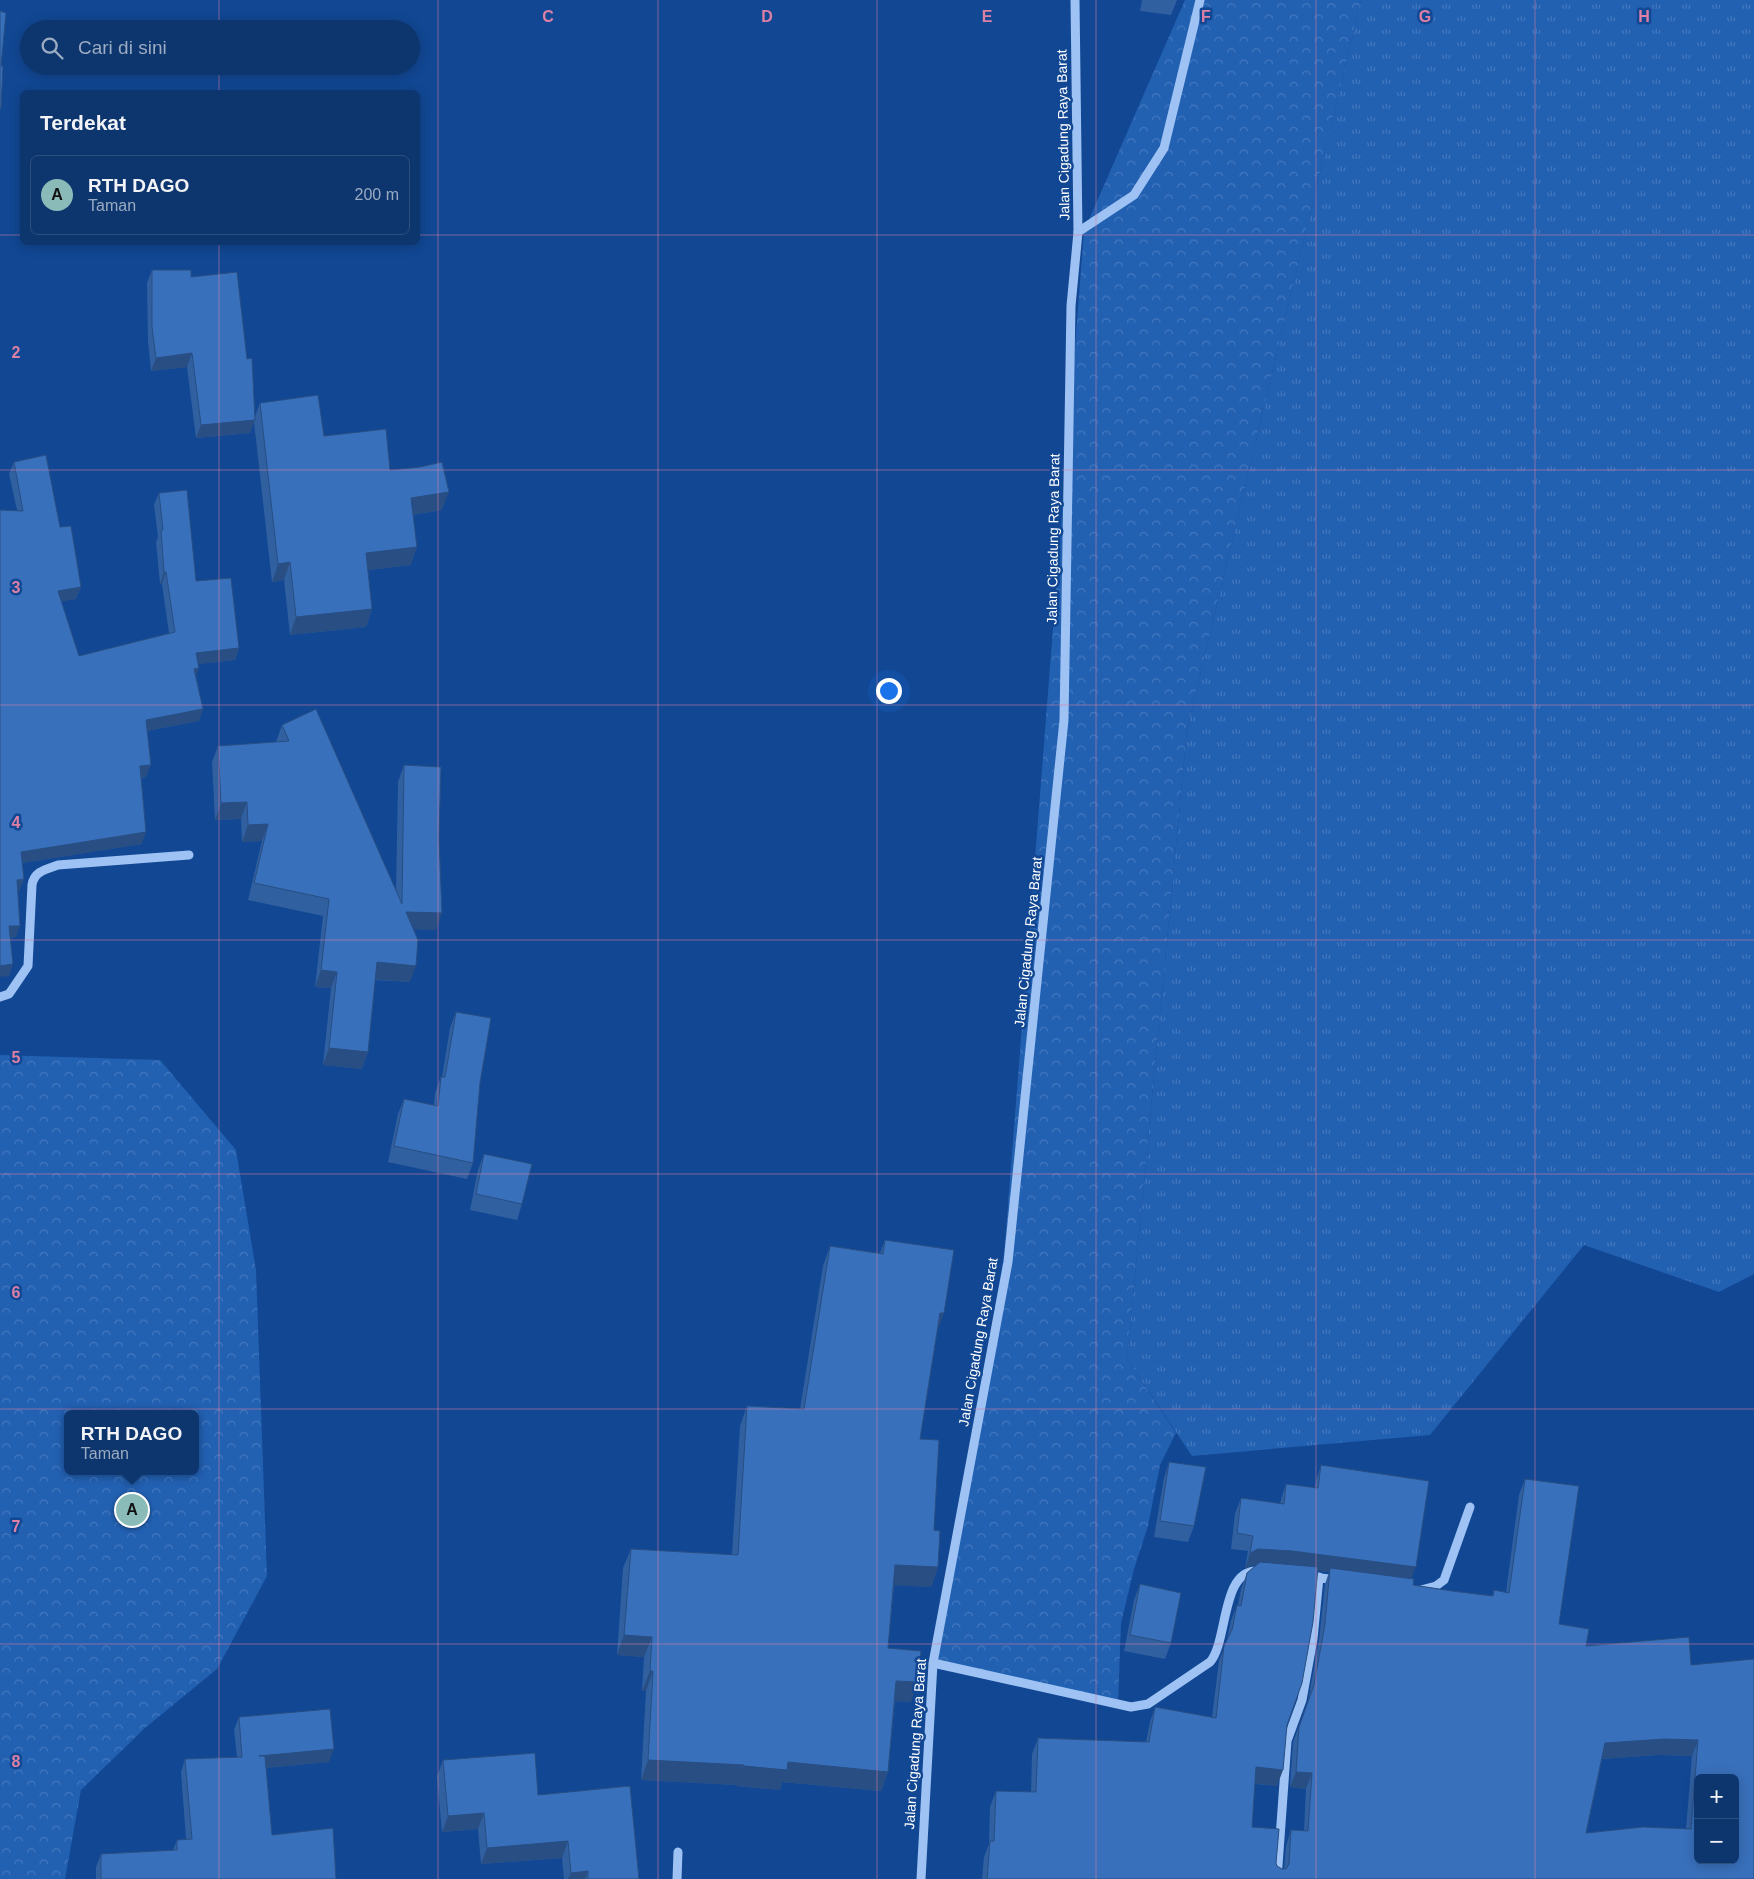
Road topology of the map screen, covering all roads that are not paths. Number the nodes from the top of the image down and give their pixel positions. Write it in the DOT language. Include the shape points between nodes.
graph roads {
  1 [pos="1075,0"];
  2 [pos="1200,0"];
  3 [pos="1078,232"];
  4 [pos="189,855"];
  5 [pos="0,996"];
  6 [pos="1470,1507"];
  7 [pos="1269,1572"];
  8 [pos="1294,1574"];
  9 [pos="1319,1577"];
  10 [pos="1348,1581"];
  11 [pos="1414,1589"];
  12 [pos="933,1663"];
  13 [pos="678,1852"];
  14 [pos="677,1879"];
  15 [pos="921,1879"];
  16 [pos="1278,1879"];
  1 -- 3 [label="street, Jalan Cigadung Raya Barat"];
  2 -- 3 [label="street" via="1164,148 1134,195"];
  3 -- 12 [label="street, Jalan Cigadung Raya Barat" via="1071,306 1064,720 1056,809 1008,1262"];
  4 -- 5 [label="street" via="58,865 39,872 32,884 28,966 9,994"];
  6 -- 11 [label="street" via="1444,1580 1424,1590"];
  7 -- 12 [label="street" via="1252,1571 1230,1593 1220,1644 1210,1662 1148,1704 1138,1707"];
  8 -- 9 [label="street"];
  9 -- 10 [label="street"];
  9 -- 16 [label="street" via="1313,1639 1302,1700 1287,1741"];
  12 -- 15 [label="street, Jalan Cigadung Raya Barat"];
  13 -- 14 [label="street"];
}
